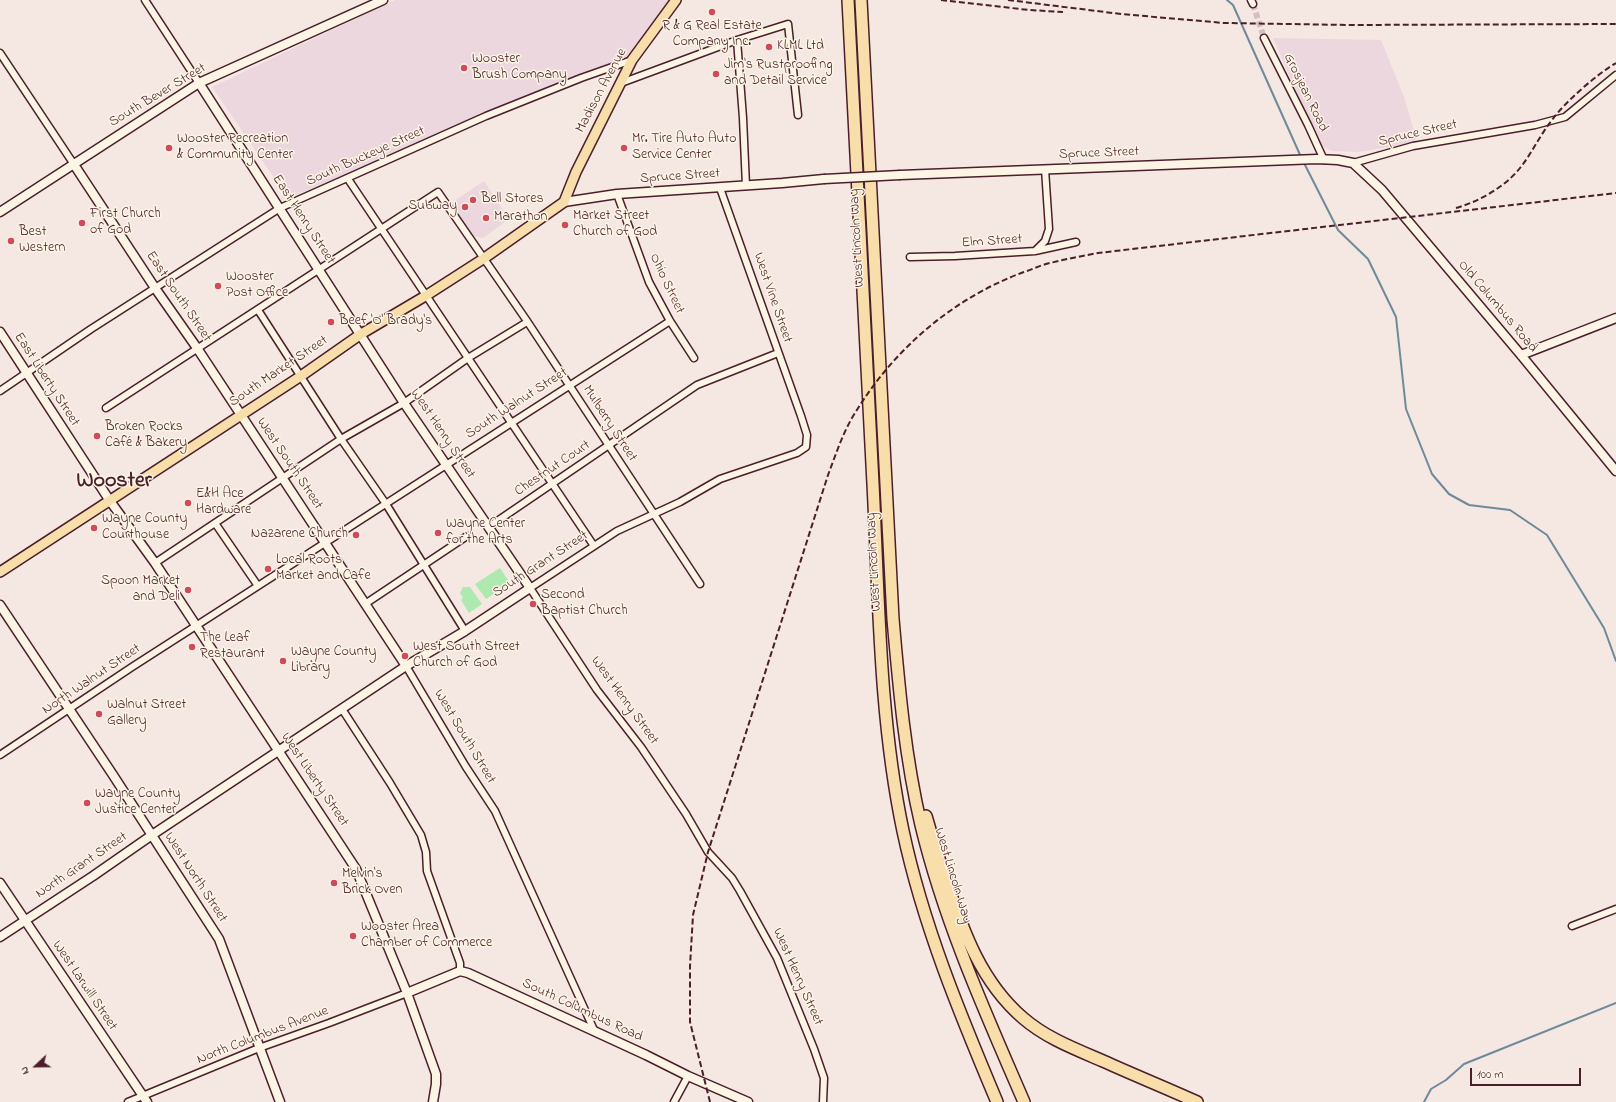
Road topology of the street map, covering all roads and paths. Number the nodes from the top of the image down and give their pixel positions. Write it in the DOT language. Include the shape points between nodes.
graph roads {
  1 [pos="145,0"];
  2 [pos="383,0"];
  3 [pos="676,0"];
  4 [pos="842,0"];
  5 [pos="848,0"];
  6 [pos="861,0"];
  7 [pos="1264,38"];
  8 [pos="737,40"];
  9 [pos="0,53"];
  10 [pos="632,60"];
  11 [pos="852,70"];
  12 [pos="1616,75"];
  13 [pos="199,83"];
  14 [pos="621,83"];
  15 [pos="798,115"];
  16 [pos="1321,160"];
  17 [pos="73,163"];
  18 [pos="1353,164"];
  19 [pos="1045,169"];
  20 [pos="348,179"];
  21 [pos="746,186"];
  22 [pos="720,188"];
  23 [pos="617,194"];
  24 [pos="564,202"];
  25 [pos="280,208"];
  26 [pos="0,212"];
  27 [pos="381,228"];
  28 [pos="1076,242"];
  29 [pos="1035,251"];
  30 [pos="910,257"];
  31 [pos="483,259"];
  32 [pos="320,270"];
  33 [pos="155,288"];
  34 [pos="427,295"];
  35 [pos="258,310"];
  36 [pos="1616,318"];
  37 [pos="670,321"];
  38 [pos="527,322"];
  39 [pos="0,332"];
  40 [pos="361,334"];
  41 [pos="197,348"];
  42 [pos="778,353"];
  43 [pos="1521,355"];
  44 [pos="468,358"];
  45 [pos="694,358"];
  46 [pos="27,374"];
  47 [pos="301,376"];
  48 [pos="569,385"];
  49 [pos="0,391"];
  50 [pos="404,403"];
  51 [pos="106,408"];
  52 [pos="241,415"];
  53 [pos="801,416"];
  54 [pos="511,422"];
  55 [pos="341,439"];
  56 [pos="609,446"];
  57 [pos="445,464"];
  58 [pos="1616,471"];
  59 [pos="282,478"];
  60 [pos="552,484"];
  61 [pos="110,501"];
  62 [pos="386,504"];
  63 [pos="654,515"];
  64 [pos="215,523"];
  65 [pos="490,526"];
  66 [pos="467,536"];
  67 [pos="325,542"];
  68 [pos="594,546"];
  69 [pos="155,563"];
  70 [pos="424,564"];
  71 [pos="0,572"];
  72 [pos="700,584"];
  73 [pos="258,586"];
  74 [pos="530,588"];
  75 [pos="365,604"];
  76 [pos="0,605"];
  77 [pos="197,626"];
  78 [pos="465,631"];
  79 [pos="406,666"];
  80 [pos="899,686"];
  81 [pos="342,709"];
  82 [pos="69,710"];
  83 [pos="278,751"];
  84 [pos="0,755"];
  85 [pos="152,835"];
  86 [pos="0,883"];
  87 [pos="1616,909"];
  88 [pos="24,920"];
  89 [pos="1572,926"];
  90 [pos="0,937"];
  91 [pos="460,972"];
  92 [pos="407,993"];
  93 [pos="594,1030"];
  94 [pos="259,1048"];
  95 [pos="978,1057"];
  96 [pos="688,1076"];
  97 [pos="145,1099"];
  98 [pos="128,1102"];
  99 [pos="280,1102"];
  100 [pos="433,1102"];
  101 [pos="674,1102"];
  102 [pos="747,1102"];
  103 [pos="823,1102"];
  104 [pos="991,1102"];
  105 [pos="997,1102"];
  106 [pos="1024,1102"];
  107 [pos="1197,1102"];
  1 -- 13 [label="street, East Henry Street"];
  2 -- 13 [label="main road, South Bever Street"];
  3 -- 10 [label="main road, Madison Avenue"];
  4 -- 11 [label="highway"];
  5 -- 11 [label="highway"];
  6 -- 80 [label="highway, West Lincoln Way" via="893,619"];
  7 -- 16 [label="street, Grosjean Road" via="1308,125"];
  8 -- 14 [label="street"];
  8 -- 15 [label="street" via="788,24"];
  8 -- 21 [label="street"];
  9 -- 17 [label="street, East South Street"];
  10 -- 14 [label="main road, Madison Avenue"];
  10 -- 20 [label="street, South Buckeye Street" via="486,116"];
  11 -- 95 [label="highway, West Lincoln Way" via="880,629 890,755 903,830 919,896 936,949"];
  12 -- 18 [label="street, Spruce Street" via="1564,117 1535,125 1413,146"];
  13 -- 17 [label="main road, South Bever Street"];
  13 -- 25 [label="main road, East Henry Street"];
  14 -- 24 [label="main road, Madison Avenue" via="576,172"];
  16 -- 18 [label="main road, Spruce Street" via="1338,160"];
  16 -- 19 [label="main road, Spruce Street"];
  17 -- 26 [label="main road, South Bever Street"];
  17 -- 33 [label="main road, East South Street"];
  18 -- 43 [label="main road, Old Columbus Road" via="1382,190"];
  19 -- 21 [label="main road, Spruce Street, bridge" via="824,179"];
  19 -- 29 [label="street" via="1049,229 1045,242"];
  20 -- 25 [label="street, South Buckeye Street"];
  20 -- 27 [label="street"];
  21 -- 22 [label="main road, Spruce Street"];
  22 -- 23 [label="main road, Spruce Street"];
  22 -- 42 [label="street, West Vine Street"];
  23 -- 24 [label="main road, Spruce Street"];
  23 -- 37 [label="street, Ohio Street" via="649,282"];
  24 -- 31 [label="main road, South Market Street"];
  25 -- 32 [label="main road, East Henry Street"];
  25 -- 33 [label="street, South Buckeye Street"];
  27 -- 31 [label="street, Mulberry Street" via="438,192"];
  27 -- 32 [label="street"];
  27 -- 34 [label="street"];
  28 -- 29 [label="street, Elm Street"];
  29 -- 30 [label="street, Elm Street"];
  31 -- 34 [label="main road, South Market Street"];
  31 -- 38 [label="street, Mulberry Street"];
  32 -- 35 [label="street"];
  32 -- 40 [label="main road, East Henry Street"];
  33 -- 41 [label="main road, East South Street"];
  33 -- 46 [label="street, South Buckeye Street"];
  34 -- 40 [label="main road, South Market Street"];
  34 -- 44 [label="street"];
  35 -- 41 [label="street"];
  35 -- 47 [label="street"];
  36 -- 43 [label="main road"];
  37 -- 45 [label="street, Ohio Street"];
  37 -- 48 [label="street, South Walnut Street"];
  38 -- 44 [label="street"];
  38 -- 48 [label="street, Mulberry Street"];
  39 -- 46 [label="main road, East Liberty Street"];
  40 -- 47 [label="main road, South Market Street"];
  40 -- 50 [label="main road, West Henry Street"];
  41 -- 51 [label="street"];
  41 -- 52 [label="main road, East South Street"];
  42 -- 53 [label="street, West Vine Street"];
  42 -- 56 [label="street, Chestnut Court" via="697,385"];
  43 -- 58 [label="main road, Old Columbus Road"];
  44 -- 50 [label="street"];
  44 -- 54 [label="street"];
  46 -- 49 [label="street, South Buckeye Street"];
  46 -- 61 [label="main road, East Liberty Street"];
  47 -- 52 [label="main road, South Market Street"];
  47 -- 55 [label="street"];
  48 -- 54 [label="street, South Walnut Street"];
  48 -- 56 [label="street, Mulberry Street"];
  50 -- 55 [label="street"];
  50 -- 57 [label="main road, West Henry Street"];
  52 -- 59 [label="main road, West South Street"];
  52 -- 61 [label="main road, South Market Street"];
  53 -- 63 [label="street, South Grant Street" via="807,435 806,447 797,453 720,479"];
  54 -- 57 [label="street, South Walnut Street"];
  54 -- 60 [label="street"];
  55 -- 59 [label="street"];
  55 -- 62 [label="street"];
  56 -- 60 [label="street, Chestnut Court"];
  56 -- 63 [label="street, Mulberry Street"];
  57 -- 62 [label="street, South Walnut Street"];
  57 -- 65 [label="main road, West Henry Street"];
  59 -- 64 [label="street"];
  59 -- 67 [label="main road, West South Street"];
  60 -- 65 [label="street, Chestnut Court"];
  60 -- 68 [label="street"];
  61 -- 69 [label="main road, West Liberty Street"];
  61 -- 71 [label="main road, South Market Street"];
  62 -- 67 [label="street, South Walnut Street"];
  62 -- 70 [label="street"];
  63 -- 68 [label="street, South Grant Street" via="617,531"];
  63 -- 72 [label="street, Mulberry Street"];
  64 -- 69 [label="street"];
  64 -- 73 [label="street"];
  65 -- 74 [label="main road, West Henry Street"];
  66 -- 70 [label="street"];
  67 -- 73 [label="street, South Walnut Street"];
  67 -- 75 [label="main road, West South Street"];
  68 -- 74 [label="street, South Grant Street"];
  69 -- 77 [label="main road, West Liberty Street"];
  70 -- 75 [label="street"];
  70 -- 78 [label="street"];
  73 -- 77 [label="street, South Walnut Street"];
  74 -- 78 [label="main road, South Grant Street"];
  74 -- 103 [label="street, West Henry Street" via="597,690 645,753 708,852 732,878 740,891 778,958 814,1049 824,1078"];
  75 -- 79 [label="main road, West South Street"];
  76 -- 82 [label="main road, West North Street"];
  77 -- 82 [label="street, North Walnut Street" via="132,666"];
  77 -- 83 [label="main road, West Liberty Street"];
  78 -- 79 [label="main road, South Grant Street"];
  79 -- 81 [label="main road, South Grant Street"];
  79 -- 93 [label="street, West South Street" via="495,811"];
  80 -- 106 [label="highway, West Lincoln Way" via="914,792 936,880 965,962"];
  80 -- 107 [label="highway" via="920,793 955,907 980,964 998,992 1024,1019 1053,1038"];
  81 -- 83 [label="main road, South Grant Street"];
  81 -- 91 [label="street" via="421,835 426,852 427,871 460,963"];
  82 -- 84 [label="street, North Walnut Street"];
  82 -- 85 [label="main road, West North Street"];
  83 -- 85 [label="main road, North Grant Street"];
  83 -- 92 [label="main road, West Liberty Street" via="356,869"];
  85 -- 88 [label="main road, North Grant Street"];
  85 -- 94 [label="main road, West North Street" via="219,939"];
  86 -- 88 [label="main road, West Larwill Street"];
  87 -- 89 [label="street"];
  88 -- 90 [label="main road, North Grant Street"];
  88 -- 97 [label="main road, West Larwill Street"];
  91 -- 92 [label="main road"];
  91 -- 93 [label="main road, South Columbus Road" via="476,976"];
  92 -- 94 [label="street, North Columbus Avenue"];
  92 -- 100 [label="main road, West Liberty Street" via="436,1074"];
  93 -- 96 [label="main road, South Columbus Road"];
  94 -- 97 [label="street, North Columbus Avenue"];
  94 -- 99 [label="main road, West North Street"];
  95 -- 104 [label="highway"];
  95 -- 105 [label="highway, West Lincoln Way"];
  96 -- 101 [label="street"];
  96 -- 102 [label="main road, South Columbus Road"];
  97 -- 98 [label="street, North Columbus Avenue"];
}
